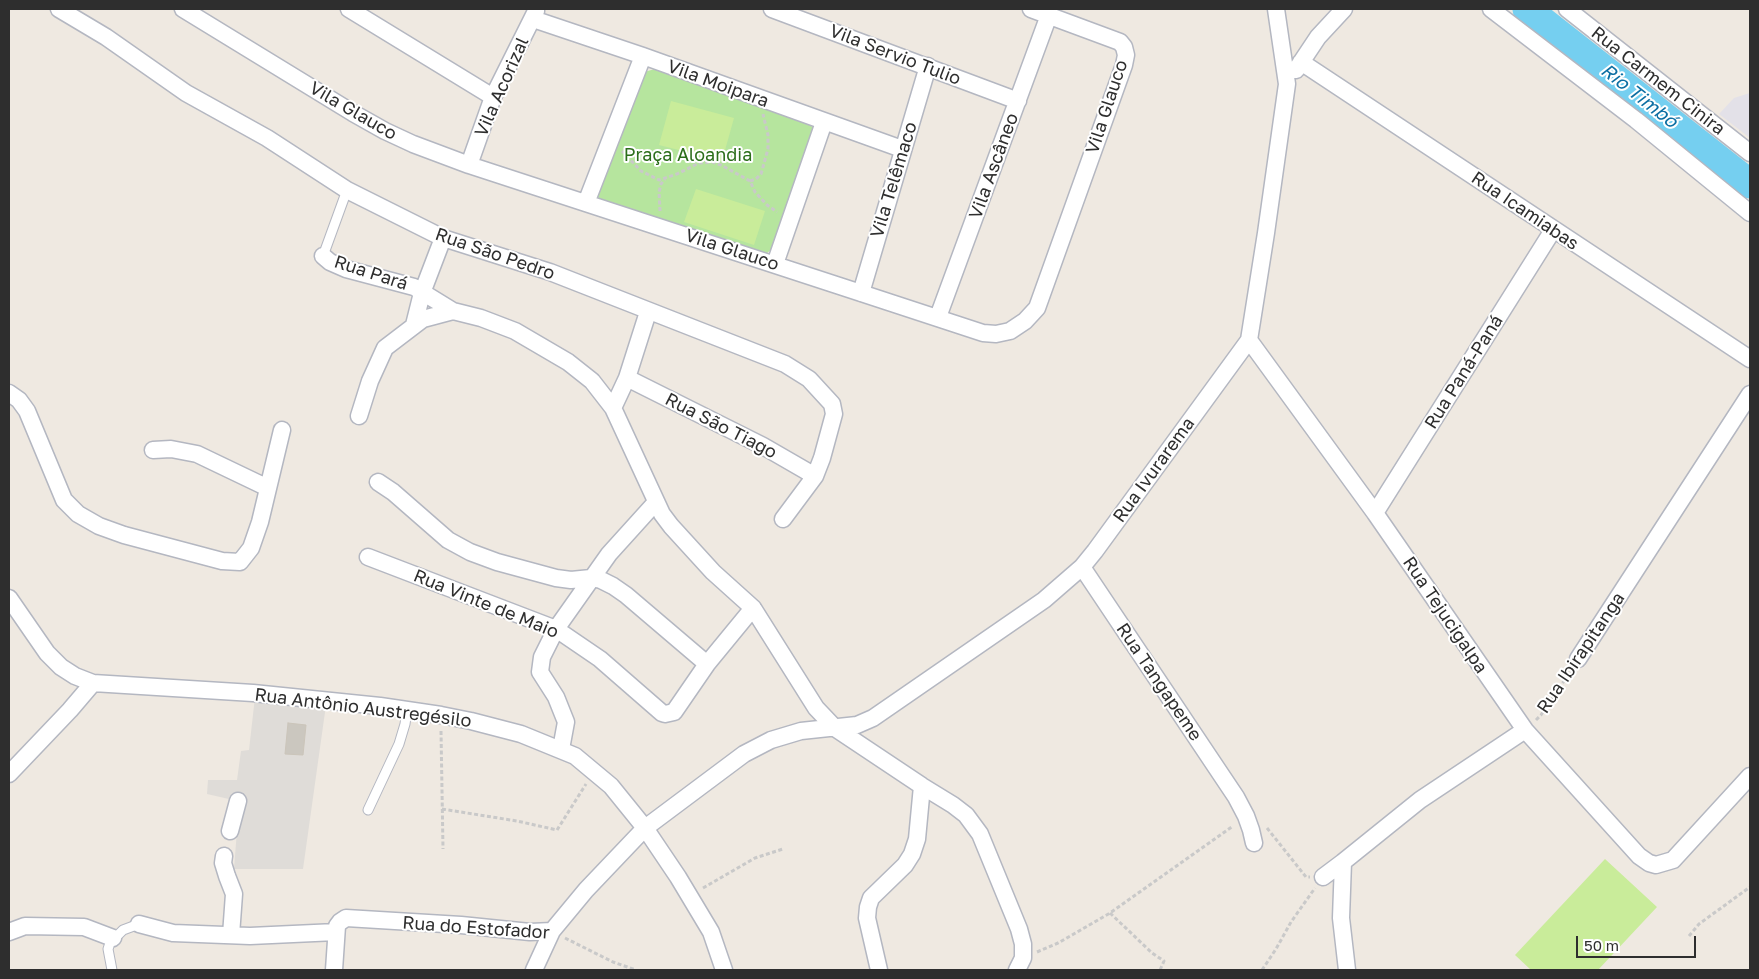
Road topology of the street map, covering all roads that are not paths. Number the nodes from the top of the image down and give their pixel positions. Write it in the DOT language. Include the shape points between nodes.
graph roads {
  1 [pos="60,9"];
  2 [pos="183,9"];
  3 [pos="349,9"];
  4 [pos="772,9"];
  5 [pos="1031,9"];
  6 [pos="1276,9"];
  7 [pos="1344,9"];
  8 [pos="1491,9"];
  9 [pos="1567,9"];
  10 [pos="535,14"];
  11 [pos="1048,15"];
  12 [pos="643,56"];
  13 [pos="1301,62"];
  14 [pos="928,66"];
  15 [pos="1287,84"];
  16 [pos="494,97"];
  17 [pos="1018,101"];
  18 [pos="824,122"];
  19 [pos="902,150"];
  20 [pos="1750,153"];
  21 [pos="469,165"];
  22 [pos="347,190"];
  23 [pos="586,203"];
  24 [pos="1750,213"];
  25 [pos="1553,230"];
  26 [pos="443,238"];
  27 [pos="323,256"];
  28 [pos="775,264"];
  29 [pos="422,293"];
  30 [pos="860,293"];
  31 [pos="453,311"];
  32 [pos="648,312"];
  33 [pos="938,317"];
  34 [pos="414,326"];
  35 [pos="1249,340"];
  36 [pos="1750,359"];
  37 [pos="627,378"];
  38 [pos="9,392"];
  39 [pos="1750,394"];
  40 [pos="614,408"];
  41 [pos="359,416"];
  42 [pos="282,430"];
  43 [pos="153,450"];
  44 [pos="815,476"];
  45 [pos="378,482"];
  46 [pos="268,488"];
  47 [pos="656,502"];
  48 [pos="1375,513"];
  49 [pos="783,519"];
  50 [pos="368,557"];
  51 [pos="1082,567"];
  52 [pos="591,578"];
  53 [pos="9,598"];
  54 [pos="753,608"];
  55 [pos="556,629"];
  56 [pos="1578,659"];
  57 [pos="706,664"];
  58 [pos="93,684"];
  59 [pos="406,710"];
  60 [pos="835,728"];
  61 [pos="1525,730"];
  62 [pos="561,749"];
  63 [pos="9,774"];
  64 [pos="1750,776"];
  65 [pos="922,786"];
  66 [pos="238,801"];
  67 [pos="368,810"];
  68 [pos="645,828"];
  69 [pos="1254,842"];
  70 [pos="1343,862"];
  71 [pos="1323,877"];
  72 [pos="139,924"];
  73 [pos="338,927"];
  74 [pos="552,931"];
  75 [pos="9,932"];
  76 [pos="231,935"];
  77 [pos="113,938"];
  78 [pos="1020,964"];
  79 [pos="112,970"];
  80 [pos="334,970"];
  81 [pos="534,970"];
  82 [pos="724,970"];
  83 [pos="880,970"];
  84 [pos="1347,970"];
  1 -- 22 [label="street, Rua São Pedro" via="186,93 267,138"];
  2 -- 21 [label="street, Vila Glauco" via="352,113 385,131"];
  3 -- 16 [label="street"];
  4 -- 14 [label="street, Vila Servio Tulio"];
  5 -- 11 [label="street"];
  6 -- 15 [label="street"];
  7 -- 13 [label="street" via="1318,37"];
  8 -- 24 [label="street" via="1636,120"];
  9 -- 20 [label="street, Rua Carmem Cinira"];
  10 -- 12 [label="street, Vila Moipara"];
  10 -- 16 [label="street, Vila Acorizal"];
  11 -- 17 [label="street, Vila Ascâneo"];
  11 -- 33 [label="street, Vila Glauco" via="1120,42 1126,55 1037,308 1010,331 996,334"];
  12 -- 18 [label="street, Vila Moipara"];
  12 -- 23 [label="street"];
  13 -- 15 [label="street"];
  13 -- 25 [label="street, Rua Icamiabas"];
  14 -- 17 [label="street, Vila Servio Tulio"];
  14 -- 19 [label="street, Vila Telêmaco"];
  15 -- 35 [label="street, Rua Ivurarema"];
  16 -- 21 [label="street, Vila Acorizal"];
  17 -- 33 [label="street, Vila Ascâneo"];
  18 -- 19 [label="street, Vila Moipara"];
  18 -- 28 [label="street"];
  19 -- 30 [label="street, Vila Telêmaco"];
  21 -- 23 [label="street, Vila Glauco"];
  22 -- 26 [label="street, Rua São Pedro"];
  22 -- 27 [label="lane, Rua Pará"];
  23 -- 28 [label="street, Vila Glauco"];
  25 -- 36 [label="street, Rua Icamiabas"];
  25 -- 48 [label="street, Rua Paná-Paná"];
  26 -- 29 [label="street"];
  26 -- 32 [label="street, Rua São Pedro" via="550,272"];
  27 -- 29 [label="street, Rua Pará" via="346,270 414,287"];
  28 -- 30 [label="street, Vila Glauco"];
  29 -- 31 [label="street, Rua Pará"];
  29 -- 34 [label="street"];
  30 -- 33 [label="street, Vila Glauco"];
  31 -- 34 [label="street" via="423,319"];
  31 -- 40 [label="street" via="515,330 568,362 592,381"];
  32 -- 37 [label="street"];
  32 -- 44 [label="street, Rua São Pedro" via="785,364 809,379 832,404 834,414"];
  34 -- 41 [label="street" via="385,348"];
  35 -- 48 [label="street, Rua Tejucigalpa"];
  35 -- 51 [label="street, Rua Ivurarema"];
  37 -- 40 [label="street"];
  37 -- 44 [label="street, Rua São Tiago" via="763,446"];
  38 -- 46 [label="street" via="28,411 64,500 78,514 99,526 222,561 240,562 251,548"];
  39 -- 56 [label="street, Rua Ibirapitanga"];
  40 -- 47 [label="street"];
  42 -- 46 [label="street"];
  43 -- 46 [label="street" via="171,449 196,454"];
  44 -- 49 [label="street, Rua São Pedro"];
  45 -- 52 [label="street" via="448,540 470,552 556,578"];
  47 -- 52 [label="street"];
  47 -- 54 [label="street" via="671,526 713,572"];
  48 -- 61 [label="street, Rua Tejucigalpa"];
  50 -- 55 [label="street, Rua Vinte de Maio"];
  51 -- 60 [label="street, Rua Ivurarema" via="1044,600 873,718 857,725"];
  51 -- 69 [label="street, Rua Tangapeme" via="1236,797"];
  52 -- 55 [label="street"];
  52 -- 57 [label="street" via="601,580 626,595"];
  53 -- 58 [label="street, Rua Antônio Austregésilo" via="47,653 61,667"];
  54 -- 57 [label="street"];
  54 -- 60 [label="street" via="816,708"];
  55 -- 57 [label="street, Rua Vinte de Maio" via="600,658 662,713 674,712"];
  55 -- 62 [label="street" via="542,657 540,672 556,697 566,722"];
  58 -- 59 [label="street, Rua Antônio Austregésilo" via="253,693"];
  58 -- 63 [label="street"];
  59 -- 62 [label="street, Rua Antônio Austregésilo" via="471,721"];
  59 -- 67 [label="lane" via="399,744"];
  60 -- 65 [label="street"];
  60 -- 68 [label="street, Rua Ivurarema" via="814,729 779,738 744,754"];
  61 -- 64 [label="street, Rua Tejucigalpa" via="1639,856 1656,865 1673,860 1686,848"];
  61 -- 70 [label="street, Rua Ibirapitanga" via="1420,800"];
  62 -- 68 [label="street, Rua Antônio Austregésilo" via="575,756 611,786"];
  65 -- 78 [label="street" via="953,805 980,834 1019,929 1023,944"];
  65 -- 83 [label="street" via="917,839 912,854 871,898 868,907 867,918"];
  66 -- 76 [label="street" via="223,863 234,894"];
  68 -- 74 [label="street, Rua Ivurarema"];
  68 -- 82 [label="street, Rua Antônio Austregésilo" via="711,932"];
  70 -- 71 [label="street"];
  70 -- 84 [label="street" via="1341,918"];
  72 -- 76 [label="street, Rua do Estofador" via="173,933"];
  72 -- 77 [label="lane"];
  73 -- 74 [label="street, Rua do Estofador" via="346,918"];
  73 -- 76 [label="street, Rua do Estofador"];
  73 -- 80 [label="street"];
  74 -- 81 [label="street, Rua Ivurarema"];
  75 -- 77 [label="street" via="25,926 84,927"];
  77 -- 79 [label="lane" via="108,949"];
}
